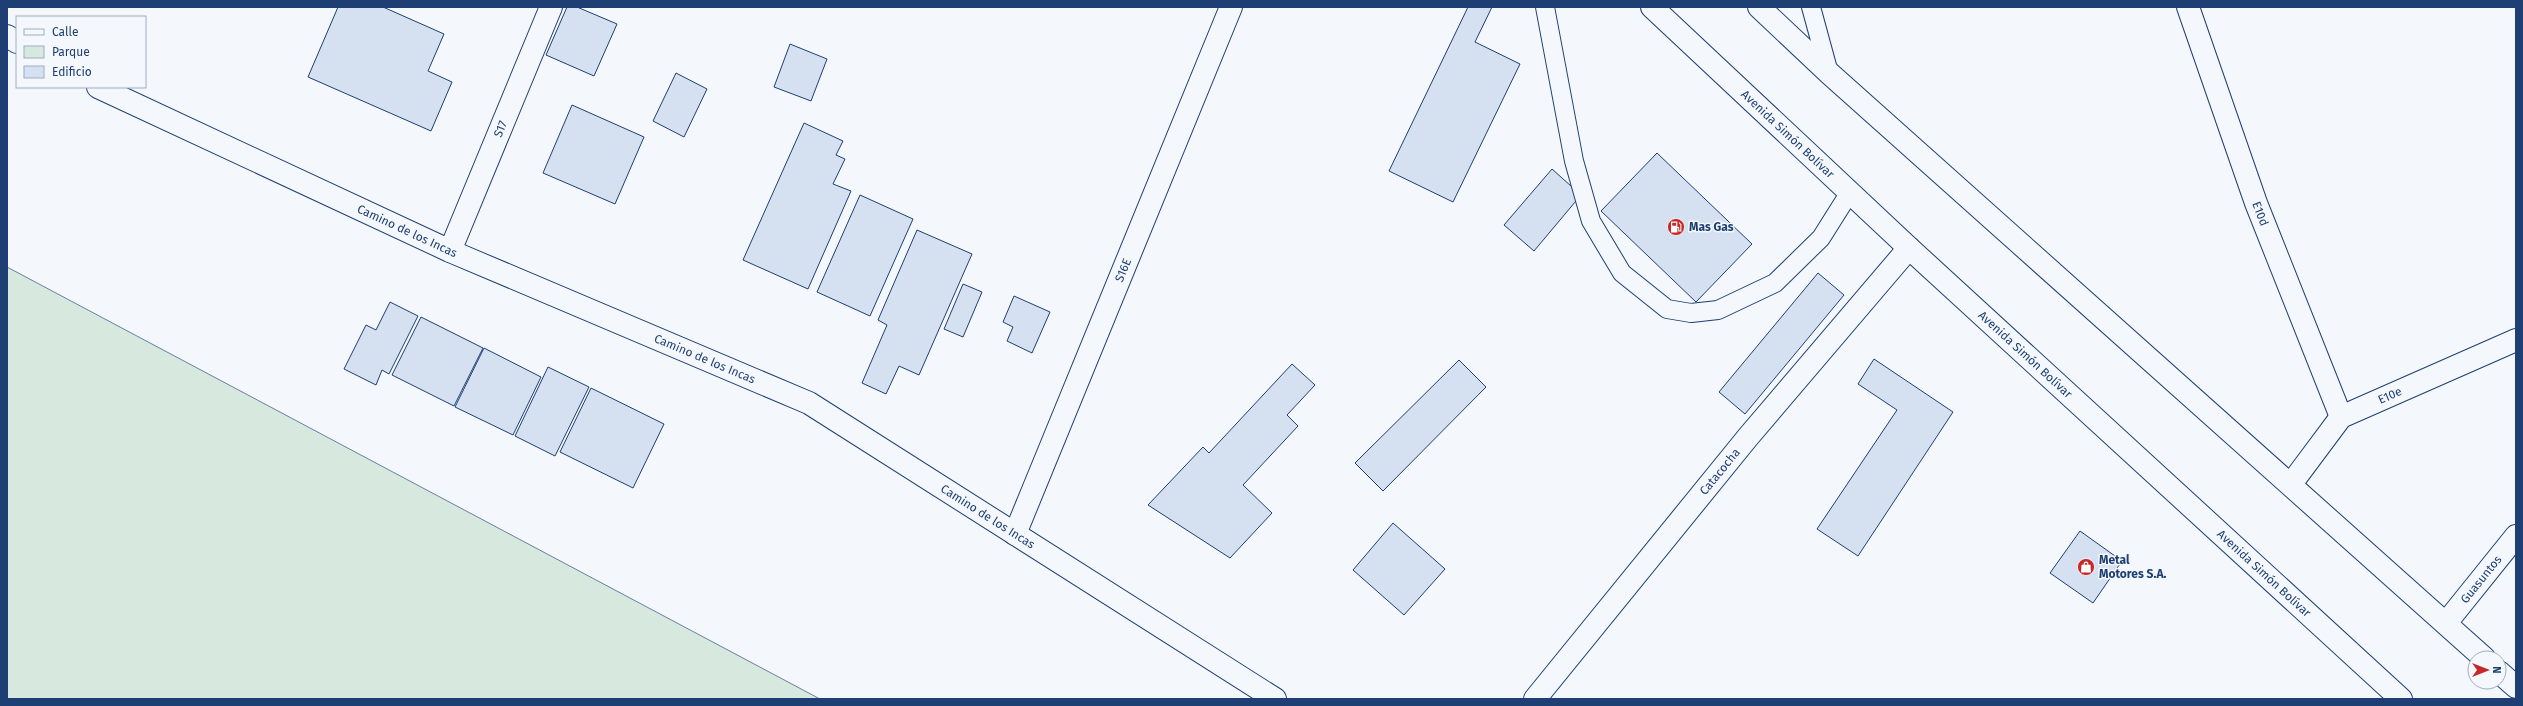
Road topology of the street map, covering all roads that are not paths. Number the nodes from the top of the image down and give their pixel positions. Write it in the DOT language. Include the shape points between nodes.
graph roads {
  1 [pos="551,7"];
  2 [pos="1231,7"];
  3 [pos="1546,7"];
  4 [pos="1652,7"];
  5 [pos="1759,7"];
  6 [pos="1811,7"];
  7 [pos="2188,7"];
  8 [pos="7,36"];
  9 [pos="16,41"];
  10 [pos="1829,72"];
  11 [pos="100,88"];
  12 [pos="1850,192"];
  13 [pos="1909,248"];
  14 [pos="450,251"];
  15 [pos="2516,340"];
  16 [pos="2341,417"];
  17 [pos="2291,484"];
  18 [pos="1015,534"];
  19 [pos="2516,536"];
  20 [pos="2446,623"];
  21 [pos="2475,650"];
  22 [pos="2507,679"];
  23 [pos="2516,687"];
  24 [pos="1275,699"];
  25 [pos="1535,699"];
  26 [pos="2401,699"];
  1 -- 14 [label="main road, S17"];
  2 -- 18 [label="main road, S16E"];
  3 -- 12 [label="lane" via="1574,161 1591,221 1622,273 1667,309 1691,313 1718,310 1776,283 1821,238"];
  4 -- 12 [label="main road, Avenida Simón Bolívar"];
  5 -- 10 [label="main road"];
  6 -- 10 [label="lane"];
  7 -- 16 [label="main road, E10d" via="2256,203"];
  8 -- 9 [label="main road"];
  10 -- 17 [label="main road"];
  11 -- 14 [label="main road, Camino de los Incas"];
  12 -- 13 [label="main road, Avenida Simón Bolívar"];
  13 -- 25 [label="main road, Catacocha" via="1748,437"];
  13 -- 26 [label="main road, Avenida Simón Bolívar"];
  14 -- 18 [label="main road, Camino de los Incas" via="809,403"];
  15 -- 16 [label="main road, E10e"];
  16 -- 17 [label="main road, E10e"];
  17 -- 20 [label="main road"];
  18 -- 24 [label="main road, Camino de los Incas"];
  19 -- 20 [label="main road, Guasuntos"];
  20 -- 21 [label="main road"];
  22 -- 23 [label="main road"];
}
